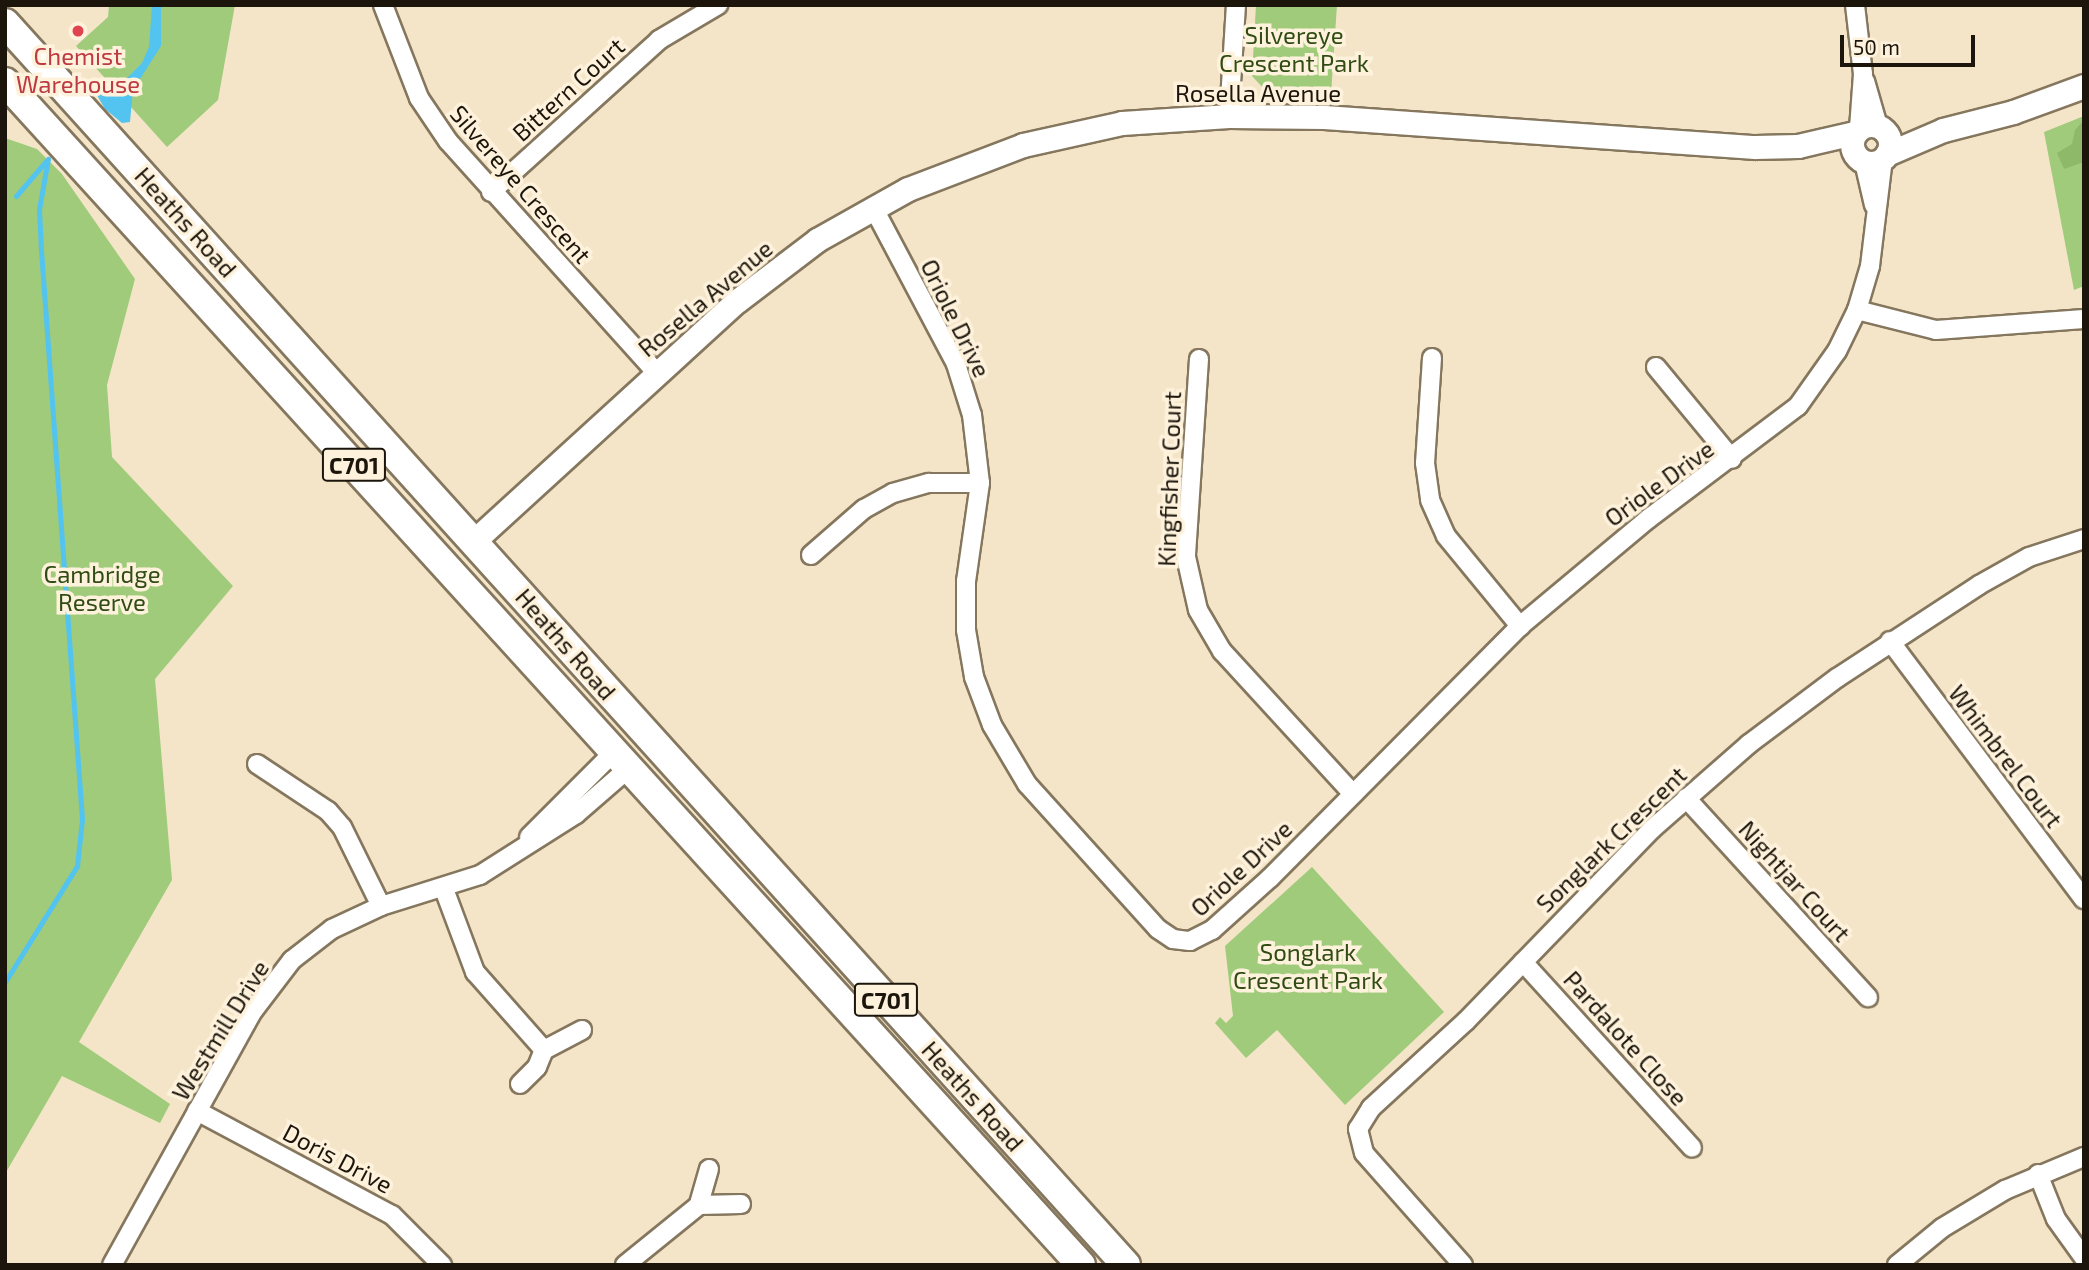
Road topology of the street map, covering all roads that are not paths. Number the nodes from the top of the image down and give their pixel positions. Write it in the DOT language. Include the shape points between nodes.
graph roads {
  1 [pos="383,5"];
  2 [pos="718,5"];
  3 [pos="1236,5"];
  4 [pos="1855,5"];
  5 [pos="5,23"];
  6 [pos="5,82"];
  7 [pos="2084,86"];
  8 [pos="5,103"];
  9 [pos="1229,116"];
  10 [pos="43,125"];
  11 [pos="1869,129"];
  12 [pos="1943,130"];
  13 [pos="1798,146"];
  14 [pos="1873,158"];
  15 [pos="491,192"];
  16 [pos="873,207"];
  17 [pos="1857,310"];
  18 [pos="2084,319"];
  19 [pos="1432,358"];
  20 [pos="1199,359"];
  21 [pos="1656,368"];
  22 [pos="657,373"];
  23 [pos="1732,460"];
  24 [pos="980,484"];
  25 [pos="2084,539"];
  26 [pos="475,540"];
  27 [pos="811,555"];
  28 [pos="447,566"];
  29 [pos="1520,626"];
  30 [pos="1890,641"];
  31 [pos="646,736"];
  32 [pos="622,759"];
  33 [pos="257,764"];
  34 [pos="1353,794"];
  35 [pos="1686,798"];
  36 [pos="444,889"];
  37 [pos="2084,899"];
  38 [pos="381,906"];
  39 [pos="1523,962"];
  40 [pos="1868,997"];
  41 [pos="582,1030"];
  42 [pos="544,1050"];
  43 [pos="520,1084"];
  44 [pos="197,1111"];
  45 [pos="1692,1148"];
  46 [pos="2084,1157"];
  47 [pos="709,1169"];
  48 [pos="2038,1174"];
  49 [pos="741,1204"];
  50 [pos="699,1205"];
  51 [pos="2084,1258"];
  52 [pos="112,1265"];
  53 [pos="442,1265"];
  54 [pos="625,1265"];
  55 [pos="1081,1265"];
  56 [pos="1126,1265"];
  57 [pos="1463,1265"];
  58 [pos="1897,1265"];
  1 -- 15 [label="street, Silvereye Crescent" via="419,98"];
  2 -- 15 [label="street, Bittern Court" via="659,40"];
  3 -- 9 [label="street"];
  4 -- 11 [label="street"];
  5 -- 26 [label="main road, Heaths Road / C701"];
  6 -- 10 [label="main road, Heaths Road / C701"];
  7 -- 12 [label="street, Rosella Avenue" via="2013,112"];
  8 -- 10 [label="street"];
  9 -- 13 [label="street, Rosella Avenue" via="1324,117"];
  9 -- 16 [label="street, Rosella Avenue" via="1122,123 1034,142 953,170"];
  10 -- 28 [label="main road, Heaths Road / C701"];
  11 -- 12 [label="street, Rosella Avenue"];
  11 -- 13 [label="street, Rosella Avenue"];
  11 -- 14 [label="street" via="1890,141"];
  11 -- 14 [label="street" via="1852,149"];
  12 -- 14 [label="street, Rosella Avenue"];
  13 -- 14 [label="street, Rosella Avenue"];
  14 -- 17 [label="street, Oriole Drive" via="1876,215 1870,266"];
  15 -- 22 [label="street, Silvereye Crescent"];
  16 -- 22 [label="street, Rosella Avenue" via="782,265"];
  16 -- 24 [label="street, Oriole Drive" via="965,388"];
  17 -- 18 [label="street" via="1936,330"];
  17 -- 23 [label="street, Oriole Drive" via="1838,351 1810,392 1788,416"];
  19 -- 29 [label="street" via="1424,463 1430,500 1446,536"];
  20 -- 34 [label="street, Kingfisher Court" via="1186,557 1198,611 1222,651"];
  21 -- 23 [label="street"];
  22 -- 26 [label="street, Rosella Avenue"];
  23 -- 29 [label="street, Oriole Drive" via="1648,519"];
  24 -- 27 [label="street" via="929,483 893,493 864,509"];
  24 -- 34 [label="street, Oriole Drive" via="964,603 969,656 982,703 1002,747 1027,784 1166,935 1190,942 1212,930"];
  25 -- 30 [label="street, Songlark Crescent" via="2007,568"];
  26 -- 28 [label="main road"];
  26 -- 31 [label="main road, Heaths Road / C701"];
  28 -- 32 [label="main road, Heaths Road / C701"];
  29 -- 34 [label="street, Oriole Drive"];
  30 -- 35 [label="street, Songlark Crescent" via="1794,709"];
  30 -- 37 [label="street, Whimbrel Court"];
  31 -- 32 [label="main road"];
  31 -- 56 [label="main road, Heaths Road / C701"];
  32 -- 36 [label="street, Westmill Drive" via="509,857"];
  32 -- 55 [label="main road, Heaths Road / C701"];
  33 -- 38 [label="street" via="328,811 342,827"];
  35 -- 39 [label="street, Songlark Crescent"];
  35 -- 40 [label="street, Nightjar Court"];
  36 -- 38 [label="street, Westmill Drive"];
  36 -- 42 [label="street" via="475,972"];
  38 -- 44 [label="street, Westmill Drive" via="332,929 292,960 253,1012"];
  39 -- 45 [label="street, Pardalote Close"];
  39 -- 57 [label="street, Songlark Crescent" via="1371,1108 1358,1129 1360,1144 1372,1164"];
  41 -- 42 [label="street"];
  42 -- 43 [label="street" via="537,1067"];
  44 -- 52 [label="street, Westmill Drive"];
  44 -- 53 [label="street, Doris Drive" via="392,1215"];
  46 -- 48 [label="street"];
  47 -- 50 [label="street"];
  48 -- 51 [label="street" via="2056,1219"];
  48 -- 58 [label="street" via="1972,1209"];
  49 -- 50 [label="street"];
  50 -- 54 [label="street"];
}
